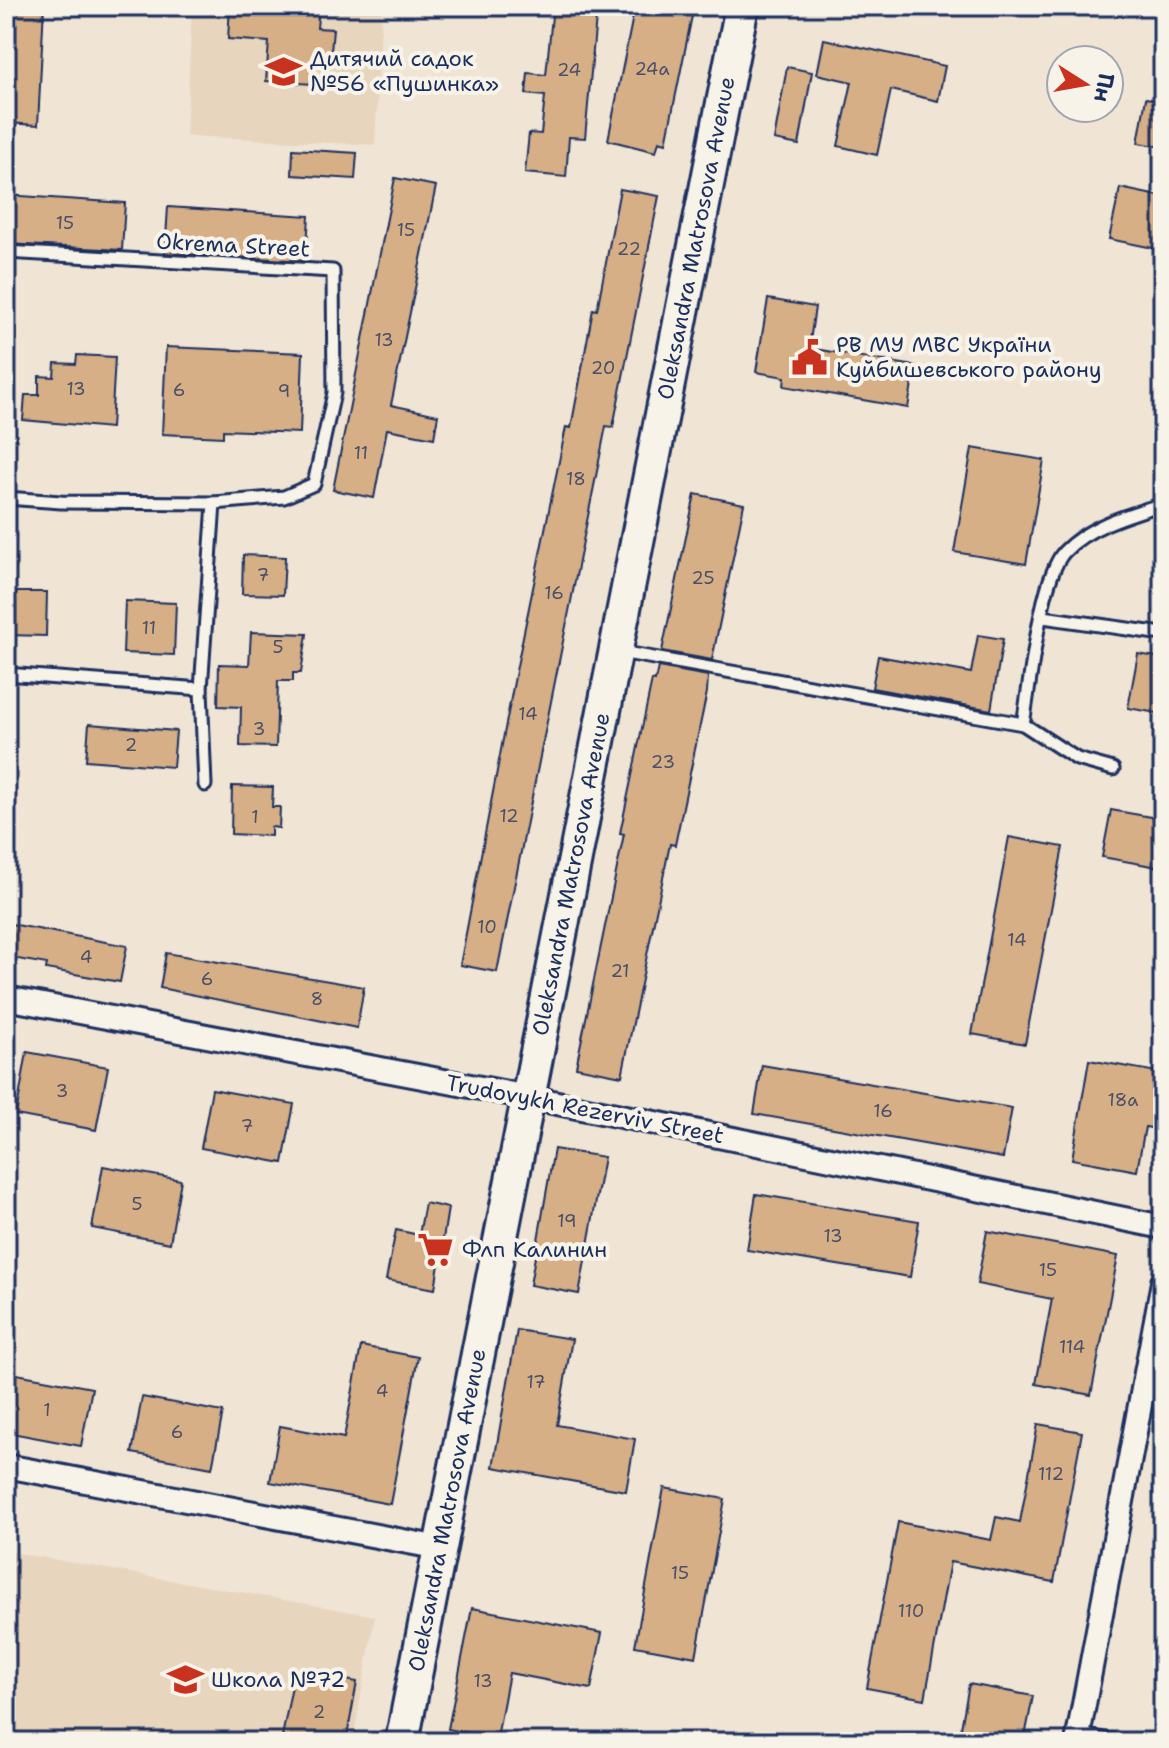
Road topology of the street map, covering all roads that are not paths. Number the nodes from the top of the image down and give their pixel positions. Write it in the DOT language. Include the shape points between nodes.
graph roads {
  1 [pos="742,6"];
  2 [pos="6,252"];
  3 [pos="6,498"];
  4 [pos="214,503"];
  5 [pos="1163,504"];
  6 [pos="1043,617"];
  7 [pos="1163,634"];
  8 [pos="615,651"];
  9 [pos="6,674"];
  10 [pos="201,689"];
  11 [pos="1023,724"];
  12 [pos="1113,769"];
  13 [pos="205,785"];
  14 [pos="6,998"];
  15 [pos="528,1097"];
  16 [pos="1163,1227"];
  17 [pos="1163,1282"];
  18 [pos="6,1466"];
  19 [pos="440,1548"];
  20 [pos="1078,1738"];
  21 [pos="402,1742"];
  22 [pos="1120,1742"];
  1 -- 8 [label="main road, Oleksandra Matrosova Avenue"];
  2 -- 4 [label="lane, Okrema Street" via="333,271 334,393 314,484 284,497"];
  3 -- 4 [label="lane, Okrema Street"];
  4 -- 10 [label="lane"];
  5 -- 6 [label="lane" via="1115,521 1062,554"];
  6 -- 7 [label="lane"];
  6 -- 11 [label="lane"];
  8 -- 11 [label="lane"];
  8 -- 15 [label="main road, Oleksandra Matrosova Avenue"];
  9 -- 10 [label="lane"];
  10 -- 13 [label="lane"];
  11 -- 12 [label="lane" via="1077,759"];
  14 -- 15 [label="street, Trudovykh Rezerviv Street"];
  15 -- 16 [label="street, Trudovykh Rezerviv Street"];
  15 -- 19 [label="main road, Oleksandra Matrosova Avenue"];
  17 -- 20 [label="street"];
  18 -- 19 [label="street"];
  19 -- 21 [label="main road, Oleksandra Matrosova Avenue"];
  20 -- 22 [label="lane"];
}
